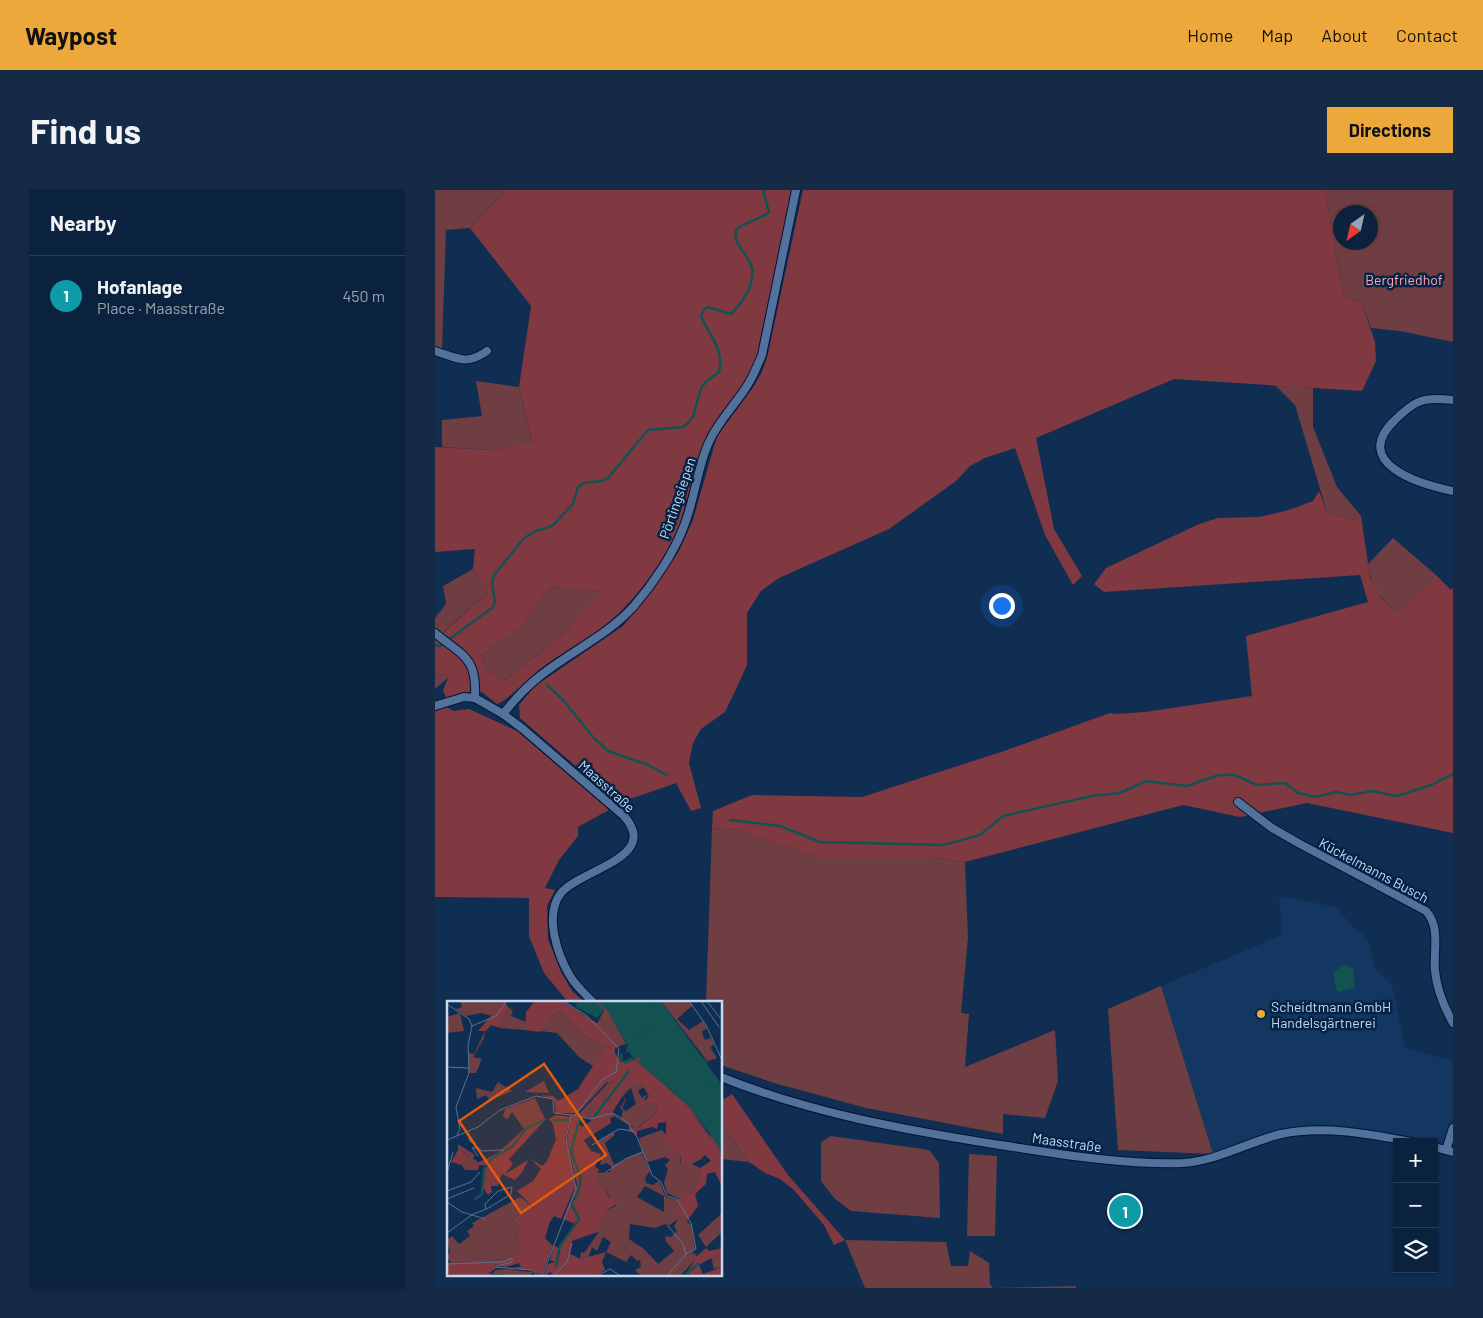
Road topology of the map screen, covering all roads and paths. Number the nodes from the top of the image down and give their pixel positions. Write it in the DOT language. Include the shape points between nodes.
graph roads {
  1 [pos="796,190"];
  2 [pos="435,351"];
  3 [pos="487,351"];
  4 [pos="1453,400"];
  5 [pos="1453,491"];
  6 [pos="438,635"];
  7 [pos="475,698"];
  8 [pos="435,706"];
  9 [pos="503,714"];
  10 [pos="1238,802"];
  11 [pos="592,1001"];
  12 [pos="1453,1023"];
  13 [pos="723,1079"];
  14 [pos="1453,1128"];
  15 [pos="1393,1139"];
  16 [pos="1449,1151"];
  1 -- 9 [label="street, Pörtingsiepen" via="762,355 746,388 708,444 685,525 675,546 629,611 539,676"];
  2 -- 3 [label="street" via="466,360 476,359"];
  4 -- 5 [label="street" via="1427,398 1410,406 1386,429 1380,450 1387,462 1403,475"];
  6 -- 7 [label="street" via="471,664"];
  7 -- 8 [label="street" via="464,697"];
  7 -- 9 [label="street"];
  9 -- 11 [label="street, Maasstraße" via="624,816 634,831 630,849 570,885 554,906 555,941 570,976"];
  10 -- 12 [label="street, Kückelmanns Busch" via="1272,828 1426,911 1433,923 1439,990"];
  13 -- 15 [label="street, Maasstraße" via="829,1112 907,1129 1114,1161 1186,1162 1213,1157 1281,1134 1302,1131"];
  14 -- 16 [label="street"];
}
